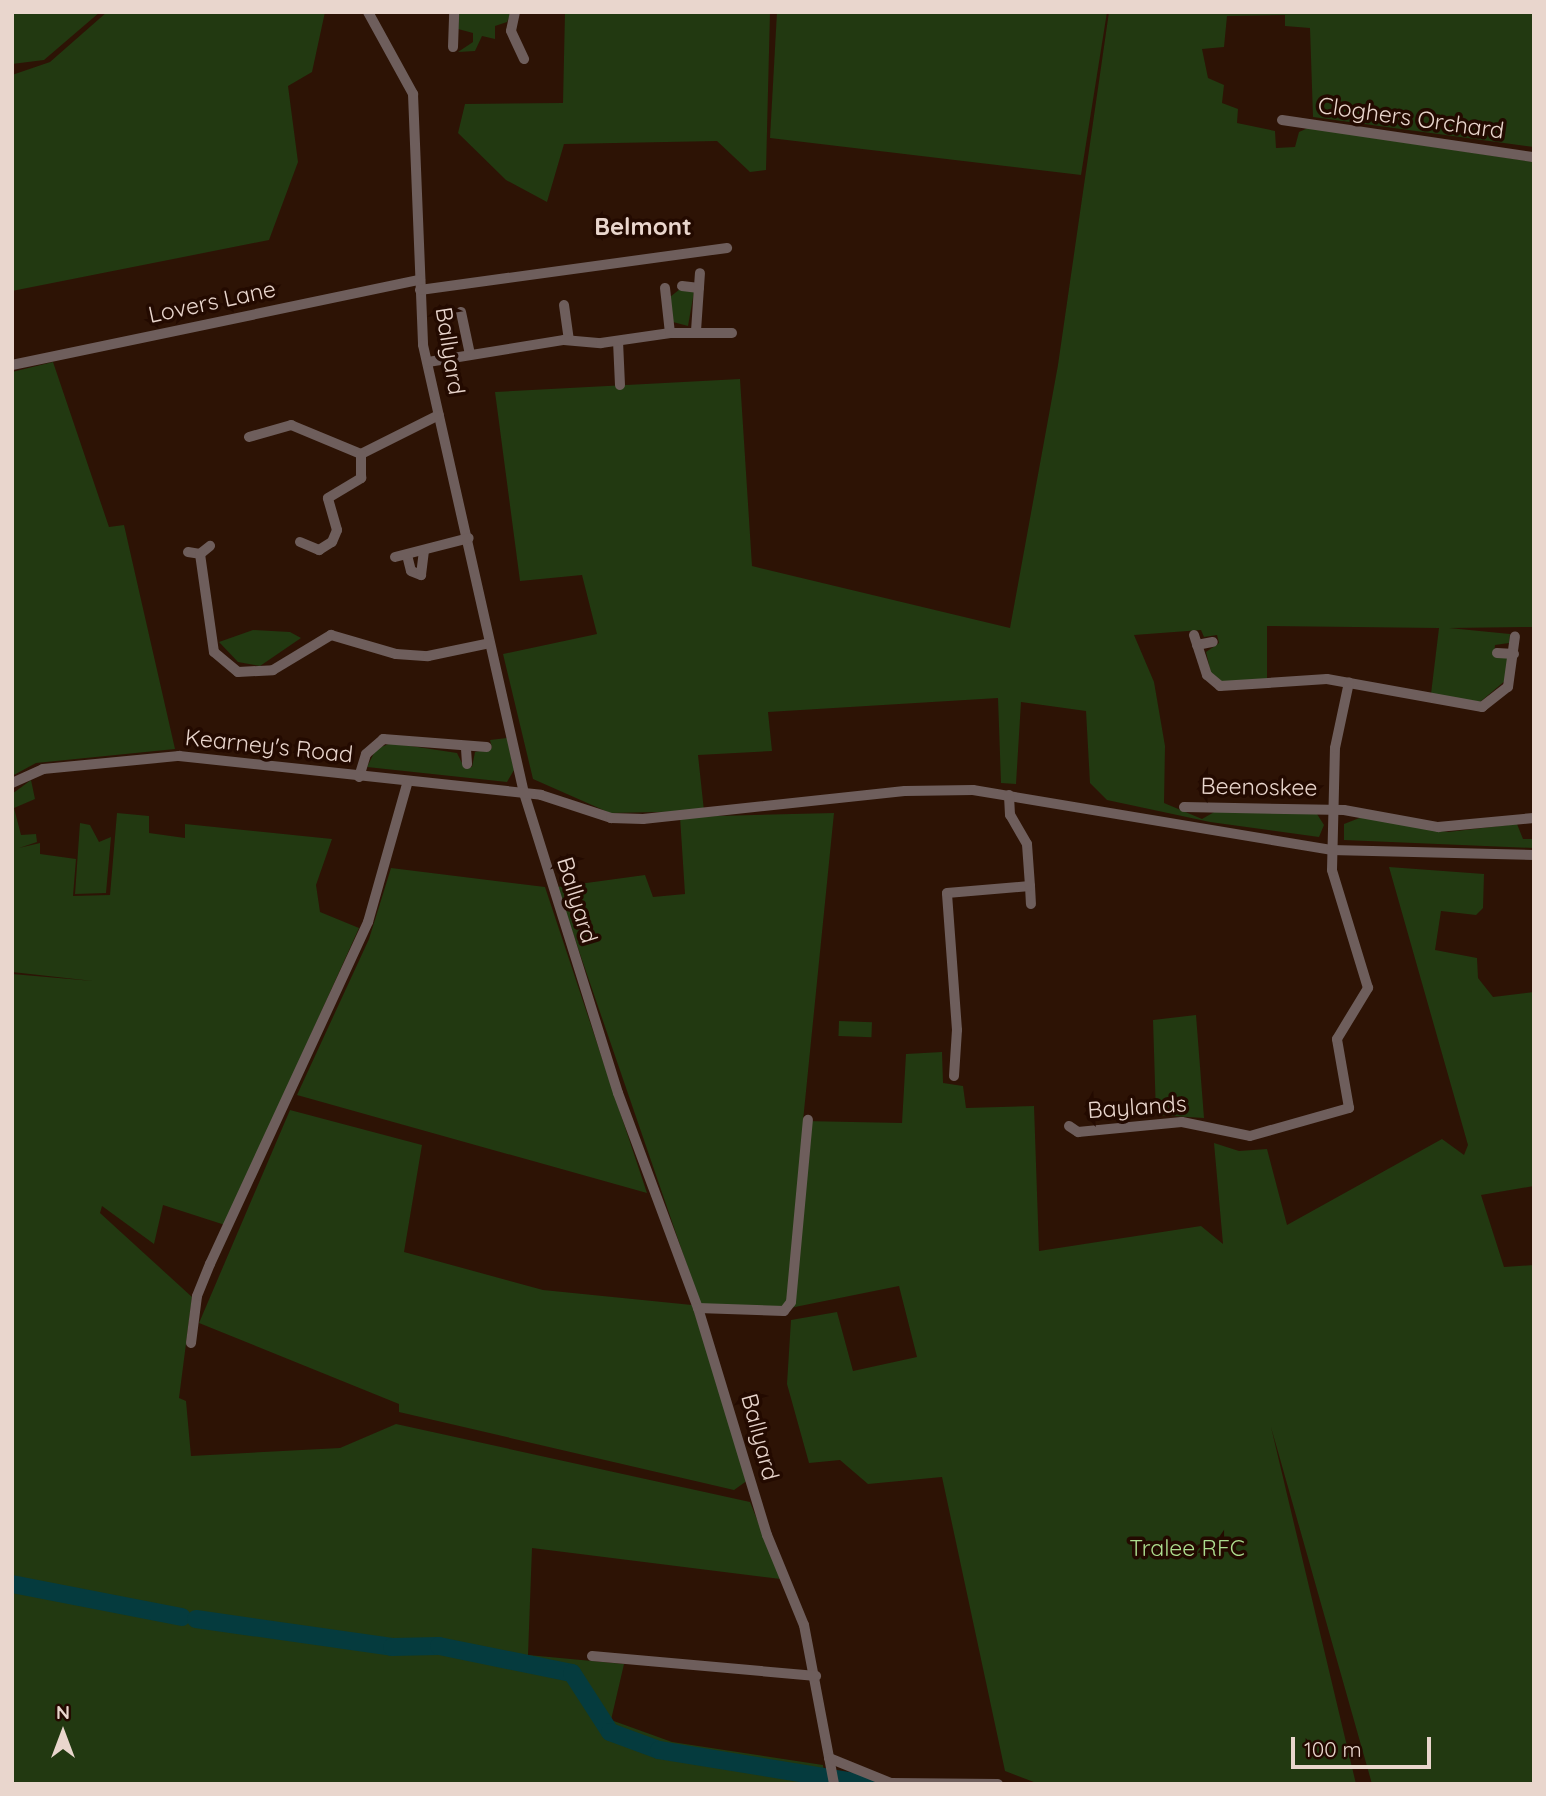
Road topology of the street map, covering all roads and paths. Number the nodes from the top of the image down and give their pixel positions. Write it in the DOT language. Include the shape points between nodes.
graph roads {
  1 [pos="368,12"];
  2 [pos="454,12"];
  3 [pos="515,12"];
  4 [pos="453,47"];
  5 [pos="524,59"];
  6 [pos="1282,120"];
  7 [pos="1534,158"];
  8 [pos="727,248"];
  9 [pos="700,273"];
  10 [pos="420,285"];
  11 [pos="682,286"];
  12 [pos="665,288"];
  13 [pos="699,288"];
  14 [pos="564,306"];
  15 [pos="461,312"];
  16 [pos="696,331"];
  17 [pos="670,333"];
  18 [pos="732,333"];
  19 [pos="569,340"];
  20 [pos="618,341"];
  21 [pos="469,351"];
  22 [pos="428,362"];
  23 [pos="12,365"];
  24 [pos="620,385"];
  25 [pos="439,415"];
  26 [pos="250,432"];
  27 [pos="361,454"];
  28 [pos="469,538"];
  29 [pos="300,542"];
  30 [pos="210,546"];
  31 [pos="424,551"];
  32 [pos="1515,636"];
  33 [pos="1213,642"];
  34 [pos="490,643"];
  35 [pos="1497,653"];
  36 [pos="1514,654"];
  37 [pos="1349,682"];
  38 [pos="487,747"];
  39 [pos="466,749"];
  40 [pos="467,764"];
  41 [pos="359,777"];
  42 [pos="12,783"];
  43 [pos="407,784"];
  44 [pos="524,793"];
  45 [pos="1009,795"];
  46 [pos="1184,807"];
  47 [pos="1334,810"];
  48 [pos="1534,818"];
  49 [pos="1331,850"];
  50 [pos="1534,855"];
  51 [pos="1030,886"];
  52 [pos="1031,904"];
  53 [pos="954,1076"];
  54 [pos="808,1120"];
  55 [pos="1069,1126"];
  56 [pos="698,1308"];
  57 [pos="191,1343"];
  58 [pos="592,1656"];
  59 [pos="816,1676"];
  60 [pos="830,1763"];
  61 [pos="834,1784"];
  62 [pos="998,1784"];
  1 -- 10 [label="street, Ballyard" via="413,94"];
  2 -- 4 [label="street"];
  3 -- 5 [label="street" via="511,31"];
  6 -- 7 [label="street, Cloghers Orchard"];
  8 -- 10 [label="street, Lovers Lane"];
  9 -- 13 [label="street"];
  10 -- 22 [label="street, Ballyard"];
  10 -- 23 [label="street, Lovers Lane"];
  11 -- 13 [label="street"];
  12 -- 17 [label="street"];
  13 -- 16 [label="street"];
  14 -- 19 [label="street"];
  15 -- 21 [label="street"];
  16 -- 17 [label="street"];
  16 -- 18 [label="street"];
  17 -- 20 [label="street"];
  19 -- 20 [label="street"];
  19 -- 21 [label="street"];
  20 -- 24 [label="street"];
  21 -- 22 [label="street"];
  22 -- 25 [label="street, Ballyard"];
  25 -- 27 [label="street"];
  25 -- 28 [label="street, Ballyard"];
  26 -- 27 [label="street" via="291,425"];
  27 -- 29 [label="street" via="361,478 328,498 337,530 332,542 319,550"];
  28 -- 31 [label="street"];
  28 -- 34 [label="street, Ballyard"];
  30 -- 34 [label="street" via="194,553 214,652 238,672 273,670 331,635 396,654 428,656"];
  31 -- 31 [label="street" via="421,575 401,556"];
  32 -- 36 [label="street"];
  33 -- 37 [label="street" via="1195,640 1207,675 1220,686"];
  34 -- 44 [label="street, Ballyard"];
  35 -- 36 [label="street"];
  36 -- 37 [label="street" via="1508,687 1482,707"];
  37 -- 47 [label="street, Beenoskee" via="1335,748"];
  38 -- 39 [label="street"];
  39 -- 40 [label="street"];
  39 -- 41 [label="street" via="383,739 366,754"];
  41 -- 42 [label="street, Kearney's Road" via="153,756 43,769"];
  41 -- 43 [label="street, Kearney's Road"];
  43 -- 44 [label="street, Kearney's Road"];
  43 -- 57 [label="street" via="368,922 210,1264 197,1296"];
  44 -- 45 [label="street, Kearney's Road" via="611,818 643,819 905,791"];
  44 -- 56 [label="street, Ballyard" via="618,1093"];
  45 -- 49 [label="street, Kearney's Road"];
  45 -- 51 [label="street" via="1010,815 1027,844"];
  46 -- 47 [label="street, Beenoskee"];
  47 -- 48 [label="street, Beenoskee" via="1438,827"];
  47 -- 49 [label="street, Beenoskee"];
  49 -- 50 [label="street, Kearney's Road"];
  49 -- 55 [label="street, Baylands" via="1368,988 1337,1040 1349,1095 1345,1113 1250,1136 1182,1122 1078,1132"];
  51 -- 52 [label="street"];
  51 -- 53 [label="street" via="947,893 957,1030"];
  54 -- 56 [label="street" via="791,1302 784,1311"];
  56 -- 59 [label="street, Ballyard"];
  58 -- 59 [label="street"];
  59 -- 60 [label="street, Ballyard"];
  60 -- 61 [label="street, Ballyard"];
  60 -- 62 [label="street" via="891,1783"];
}
